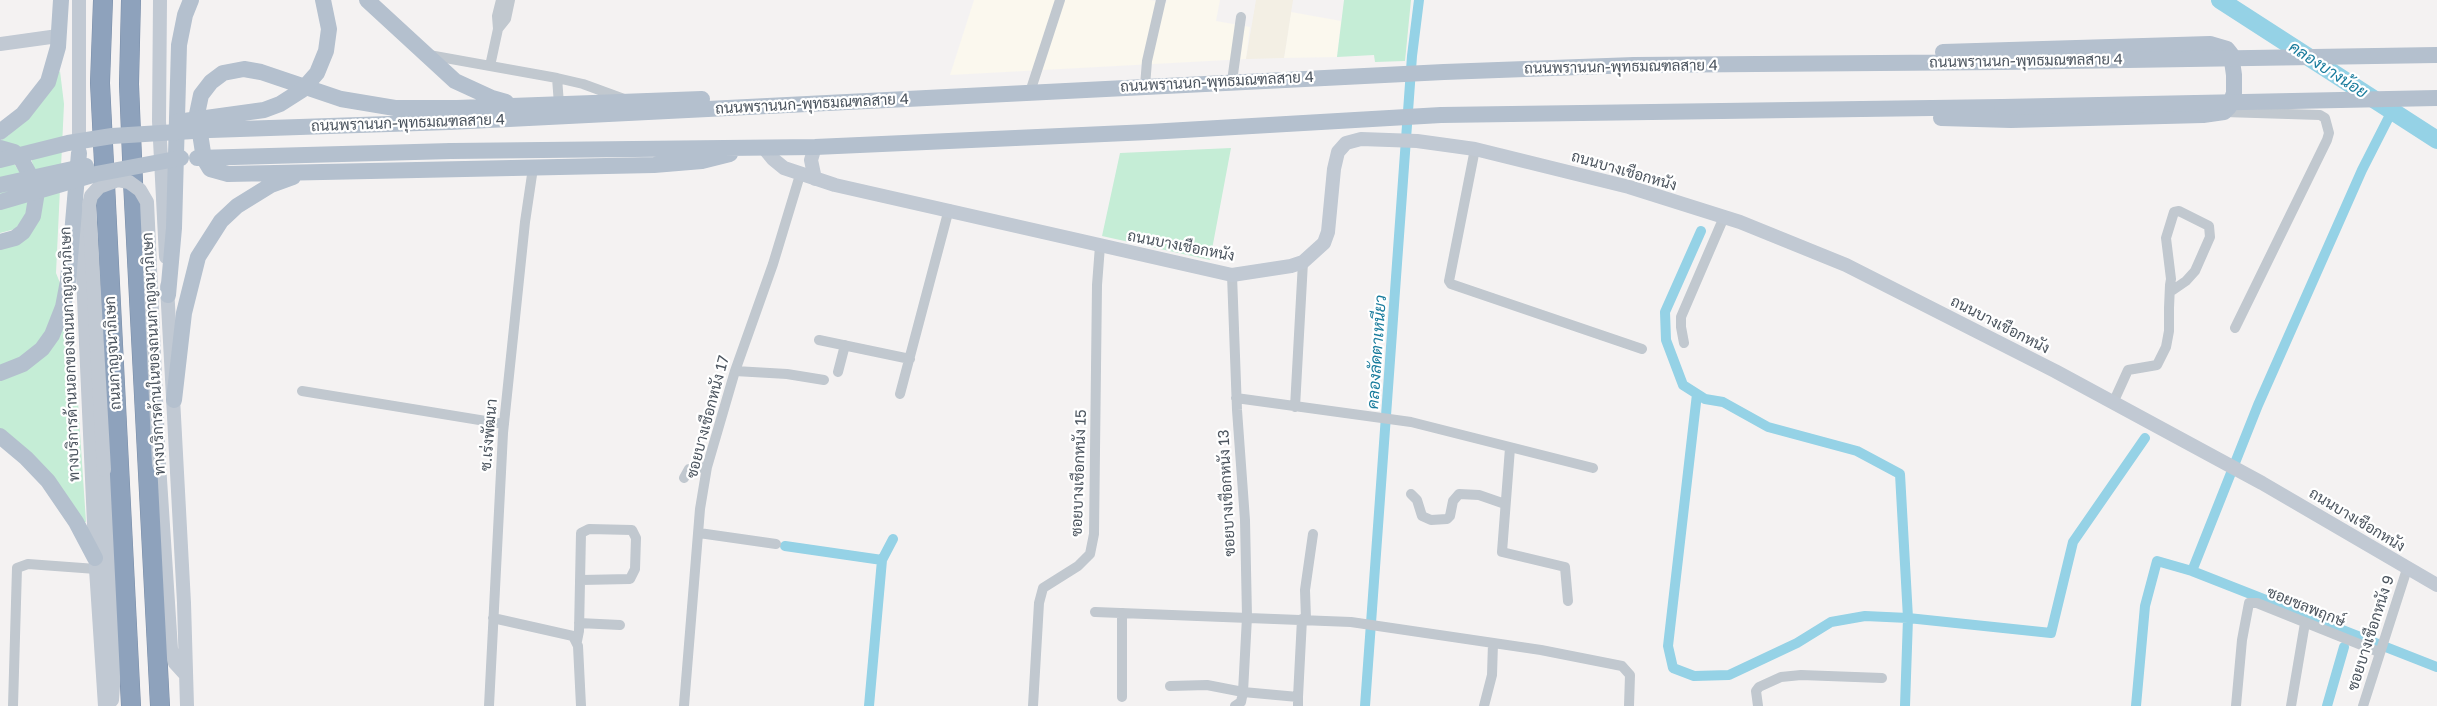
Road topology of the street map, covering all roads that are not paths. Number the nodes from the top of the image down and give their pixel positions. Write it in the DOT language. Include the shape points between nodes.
graph roads {
  1 [pos="61,0"];
  2 [pos="79,0"];
  3 [pos="103,0"];
  4 [pos="131,0"];
  5 [pos="160,0"];
  6 [pos="191,0"];
  7 [pos="323,0"];
  8 [pos="501,0"];
  9 [pos="510,0"];
  10 [pos="1060,0"];
  11 [pos="1161,0"];
  12 [pos="368,1"];
  13 [pos="1241,17"];
  14 [pos="498,29"];
  15 [pos="58,36"];
  16 [pos="0,44"];
  17 [pos="425,54"];
  18 [pos="2437,55"];
  19 [pos="1859,62"];
  20 [pos="490,66"];
  21 [pos="557,78"];
  22 [pos="1232,81"];
  23 [pos="1145,86"];
  24 [pos="1030,92"];
  25 [pos="2437,98"];
  26 [pos="630,101"];
  27 [pos="873,102"];
  28 [pos="559,104"];
  29 [pos="532,106"];
  30 [pos="1810,109"];
  31 [pos="2224,112"];
  32 [pos="0,132"];
  33 [pos="112,136"];
  34 [pos="815,147"];
  35 [pos="0,148"];
  36 [pos="743,148"];
  37 [pos="764,148"];
  38 [pos="1476,150"];
  39 [pos="79,152"];
  40 [pos="181,158"];
  41 [pos="0,160"];
  42 [pos="533,168"];
  43 [pos="120,169"];
  44 [pos="322,171"];
  45 [pos="800,175"];
  46 [pos="815,179"];
  47 [pos="0,186"];
  48 [pos="0,193"];
  49 [pos="0,202"];
  50 [pos="949,209"];
  51 [pos="1724,217"];
  52 [pos="0,242"];
  53 [pos="1100,246"];
  54 [pos="1303,262"];
  55 [pos="1232,275"];
  56 [pos="2170,292"];
  57 [pos="168,295"];
  58 [pos="2235,328"];
  59 [pos="819,340"];
  60 [pos="1684,343"];
  61 [pos="845,345"];
  62 [pos="1642,349"];
  63 [pos="910,359"];
  64 [pos="735,371"];
  65 [pos="838,372"];
  66 [pos="0,373"];
  67 [pos="824,380"];
  68 [pos="302,391"];
  69 [pos="900,394"];
  70 [pos="1236,398"];
  71 [pos="174,400"];
  72 [pos="2113,402"];
  73 [pos="1295,407"];
  74 [pos="504,424"];
  75 [pos="0,436"];
  76 [pos="1510,448"];
  77 [pos="707,468"];
  78 [pos="1593,468"];
  79 [pos="684,478"];
  80 [pos="1411,494"];
  81 [pos="1505,504"];
  82 [pos="699,534"];
  83 [pos="1313,534"];
  84 [pos="776,544"];
  85 [pos="96,564"];
  86 [pos="2407,569"];
  87 [pos="581,580"];
  88 [pos="2437,585"];
  89 [pos="1568,600"];
  90 [pos="1095,612"];
  91 [pos="1122,613"];
  92 [pos="1247,617"];
  93 [pos="493,618"];
  94 [pos="1304,619"];
  95 [pos="579,623"];
  96 [pos="2305,623"];
  97 [pos="620,625"];
  98 [pos="577,641"];
  99 [pos="1493,643"];
  100 [pos="2382,646"];
  101 [pos="185,674"];
  102 [pos="1882,678"];
  103 [pos="1170,686"];
  104 [pos="1244,692"];
  105 [pos="1122,697"];
  106 [pos="1486,701"];
  107 [pos="1298,702"];
  108 [pos="13,706"];
  109 [pos="105,706"];
  110 [pos="112,706"];
  111 [pos="130,706"];
  112 [pos="160,706"];
  113 [pos="187,706"];
  114 [pos="489,706"];
  115 [pos="581,706"];
  116 [pos="684,706"];
  117 [pos="1032,706"];
  118 [pos="1235,706"];
  119 [pos="1496,706"];
  120 [pos="1629,706"];
  121 [pos="1758,706"];
  122 [pos="2236,706"];
  123 [pos="2291,706"];
  124 [pos="2363,706"];
  1 -- 15 [label="main road"];
  2 -- 39 [label="main road, ทางบริการด้านนอกของถนนกาญจนาภิเษก"];
  3 -- 111 [label="highway, ถนนกาญจนาภิเษก" via="100,83"];
  4 -- 112 [label="highway, ถนนกาญจนาภิเษก" via="129,84"];
  5 -- 57 [label="main road, ทางบริการด้านในของถนนกาญจนาภิเษก" via="159,121"];
  6 -- 57 [label="main road" via="179,44 174,228"];
  7 -- 33 [label="main road, bridge" via="329,29 324,57 310,82 292,97 246,114 171,123"];
  8 -- 14 [label="street"];
  9 -- 14 [label="street" via="506,19"];
  10 -- 24 [label="street"];
  11 -- 23 [label="street" via="1147,61"];
  12 -- 17 [label="main road"];
  13 -- 22 [label="street"];
  14 -- 20 [label="street"];
  15 -- 16 [label="main road"];
  15 -- 32 [label="main road" via="56,58 48,82 32,104"];
  17 -- 20 [label="street"];
  17 -- 29 [label="main road" via="455,81 473,90 511,104"];
  18 -- 19 [label="main road, ถนนพรานนก-พุทธมณฑลสาย 4, bridge"];
  19 -- 22 [label="main road, ถนนพรานนก-พุทธมณฑลสาย 4" via="1634,65"];
  19 -- 31 [label="main road" via="1910,53 2210,44 2227,49 2231,54 2234,93"];
  20 -- 21 [label="street"];
  21 -- 26 [label="street"];
  21 -- 28 [label="street"];
  22 -- 23 [label="main road, ถนนพรานนก-พุทธมณฑลสาย 4"];
  23 -- 24 [label="main road, ถนนพรานนก-พุทธมณฑลสาย 4"];
  24 -- 27 [label="main road, ถนนพรานนก-พุทธมณฑลสาย 4"];
  25 -- 30 [label="main road, ถนนพรานนก-พุทธมณฑลสาย 4, bridge"];
  26 -- 27 [label="main road" via="782,97"];
  26 -- 28 [label="main road"];
  27 -- 33 [label="main road, ถนนพรานนก-พุทธมณฑลสาย 4, bridge"];
  28 -- 29 [label="main road"];
  29 -- 44 [label="main road" via="411,110 385,107 341,99 244,69 223,73 205,88 197,114 202,154 210,169 228,174"];
  30 -- 31 [label="main road" via="1864,116 2011,120"];
  30 -- 34 [label="main road, ถนนพรานนก-พุทธมณฑลสาย 4" via="1441,115"];
  31 -- 58 [label="street" via="2320,115 2325,118 2329,133"];
  33 -- 41 [label="main road, ถนนพรานนก-พุทธมณฑลสาย 4, bridge"];
  34 -- 37 [label="main road, ถนนพรานนก-พุทธมณฑลสาย 4"];
  34 -- 46 [label="main road" via="811,160"];
  35 -- 52 [label="main road" via="14,152 21,159 32,179 36,198 33,216 23,232"];
  36 -- 37 [label="main road, ถนนพรานนก-พุทธมณฑลสาย 4"];
  36 -- 40 [label="main road, ถนนพรานนก-พุทธมณฑลสาย 4, bridge"];
  36 -- 42 [label="main road" via="718,158 680,163"];
  37 -- 45 [label="main road, ถนนบางเชือกหนัง" via="779,164"];
  38 -- 51 [label="main road, ถนนบางเชือกหนัง" via="1629,187"];
  38 -- 54 [label="main road, ถนนบางเชือกหนัง" via="1394,140 1361,139 1346,143 1338,152 1334,169 1328,232 1324,243"];
  38 -- 62 [label="street" via="1450,284"];
  39 -- 66 [label="main road" via="63,308 52,335 42,349 23,364"];
  39 -- 85 [label="main road, ทางบริการด้านนอกของถนนกาญจนาภิเษก"];
  40 -- 43 [label="main road, bridge"];
  40 -- 47 [label="main road, ถนนพรานนก-พุทธมณฑลสาย 4, bridge" via="90,166"];
  42 -- 44 [label="main road"];
  42 -- 74 [label="street, ซ.เร่งพัฒนา"];
  43 -- 48 [label="main road, bridge" via="63,177"];
  43 -- 49 [label="main road, bridge"];
  44 -- 71 [label="main road" via="287,179 254,194 221,221 209,237 198,257 184,313"];
  45 -- 46 [label="main road, ถนนบางเชือกหนัง"];
  45 -- 64 [label="street, ซอยบางเชือกหนัง 17"];
  46 -- 50 [label="main road, ถนนบางเชือกหนัง"];
  50 -- 53 [label="main road, ถนนบางเชือกหนัง"];
  50 -- 63 [label="street"];
  51 -- 60 [label="street" via="1682,317"];
  51 -- 72 [label="main road, ถนนบางเชือกหนัง" via="1846,265"];
  53 -- 55 [label="main road, ถนนบางเชือกหนัง"];
  53 -- 117 [label="street, ซอยบางเชือกหนัง 15" via="1096,295 1094,534 1090,554 1078,566 1043,588 1039,603"];
  54 -- 55 [label="main road, ถนนบางเชือกหนัง"];
  54 -- 73 [label="street"];
  55 -- 70 [label="street, ซอยบางเชือกหนัง 13"];
  56 -- 56 [label="street" via="2166,238 2174,212 2179,211 2209,226 2210,237 2194,271"];
  56 -- 72 [label="street" via="2169,331 2160,362 2128,370"];
  57 -- 71 [label="main road, ทางบริการด้านในของถนนกาญจนาภิเษก"];
  59 -- 61 [label="street"];
  61 -- 63 [label="street"];
  61 -- 65 [label="street"];
  63 -- 69 [label="street"];
  64 -- 67 [label="street"];
  64 -- 77 [label="street, ซอยบางเชือกหนัง 17"];
  68 -- 74 [label="street"];
  70 -- 73 [label="street"];
  70 -- 92 [label="street, ซอยบางเชือกหนัง 13" via="1245,520"];
  71 -- 101 [label="main road, ทางบริการด้านในของถนนกาญจนาภิเษก"];
  72 -- 86 [label="main road, ถนนบางเชือกหนัง" via="2344,530"];
  73 -- 76 [label="street" via="1392,418"];
  74 -- 93 [label="street, ซ.เร่งพัฒนา"];
  75 -- 85 [label="main road" via="48,481 76,522"];
  76 -- 78 [label="street"];
  76 -- 81 [label="street"];
  77 -- 79 [label="street" via="689,469"];
  77 -- 82 [label="street, ซอยบางเชือกหนัง 17"];
  80 -- 81 [label="street" via="1417,500 1422,516 1431,520 1447,519 1459,494 1479,495"];
  81 -- 89 [label="street" via="1502,552 1565,567"];
  82 -- 84 [label="street"];
  82 -- 116 [label="street, ซอยบางเชือกหนัง 17"];
  83 -- 94 [label="street"];
  85 -- 108 [label="street" via="28,564 18,568"];
  85 -- 109 [label="main road, ทางบริการด้านนอกของถนนกาญจนาภิเษก"];
  86 -- 88 [label="main road, ถนนบางเชือกหนัง"];
  86 -- 100 [label="street, ซอยบางเชือกหนัง 9"];
  87 -- 87 [label="street" via="630,579 635,569 636,538 632,530 583,531"];
  87 -- 95 [label="street"];
  90 -- 91 [label="street"];
  91 -- 92 [label="street"];
  91 -- 105 [label="street"];
  92 -- 94 [label="street"];
  92 -- 104 [label="street, ซอยบางเชือกหนัง 13"];
  93 -- 98 [label="street" via="570,635"];
  93 -- 114 [label="street, ซ.เร่งพัฒนา"];
  94 -- 99 [label="street" via="1386,626"];
  94 -- 107 [label="street"];
  95 -- 97 [label="street"];
  95 -- 98 [label="street"];
  96 -- 100 [label="street, ซอยชลพฤกษ์"];
  96 -- 122 [label="street, ซอยชลพฤกษ์" via="2257,603 2249,603"];
  96 -- 123 [label="street"];
  98 -- 115 [label="street"];
  99 -- 106 [label="street" via="1492,675"];
  99 -- 120 [label="street" via="1622,666 1630,675"];
  100 -- 124 [label="street, ซอยบางเชือกหนัง 9"];
  101 -- 110 [label="main road, bridge" via="175,663 171,649 158,464 148,208 140,190 129,182 118,180 99,186 89,205 114,672"];
  101 -- 113 [label="main road, ทางบริการด้านในของถนนกาญจนาภิเษก"];
  102 -- 121 [label="street" via="1801,674 1781,677 1759,687 1756,691"];
  103 -- 104 [label="street" via="1207,686"];
  104 -- 107 [label="street"];
  104 -- 118 [label="street"];
  106 -- 119 [label="street"];
}
